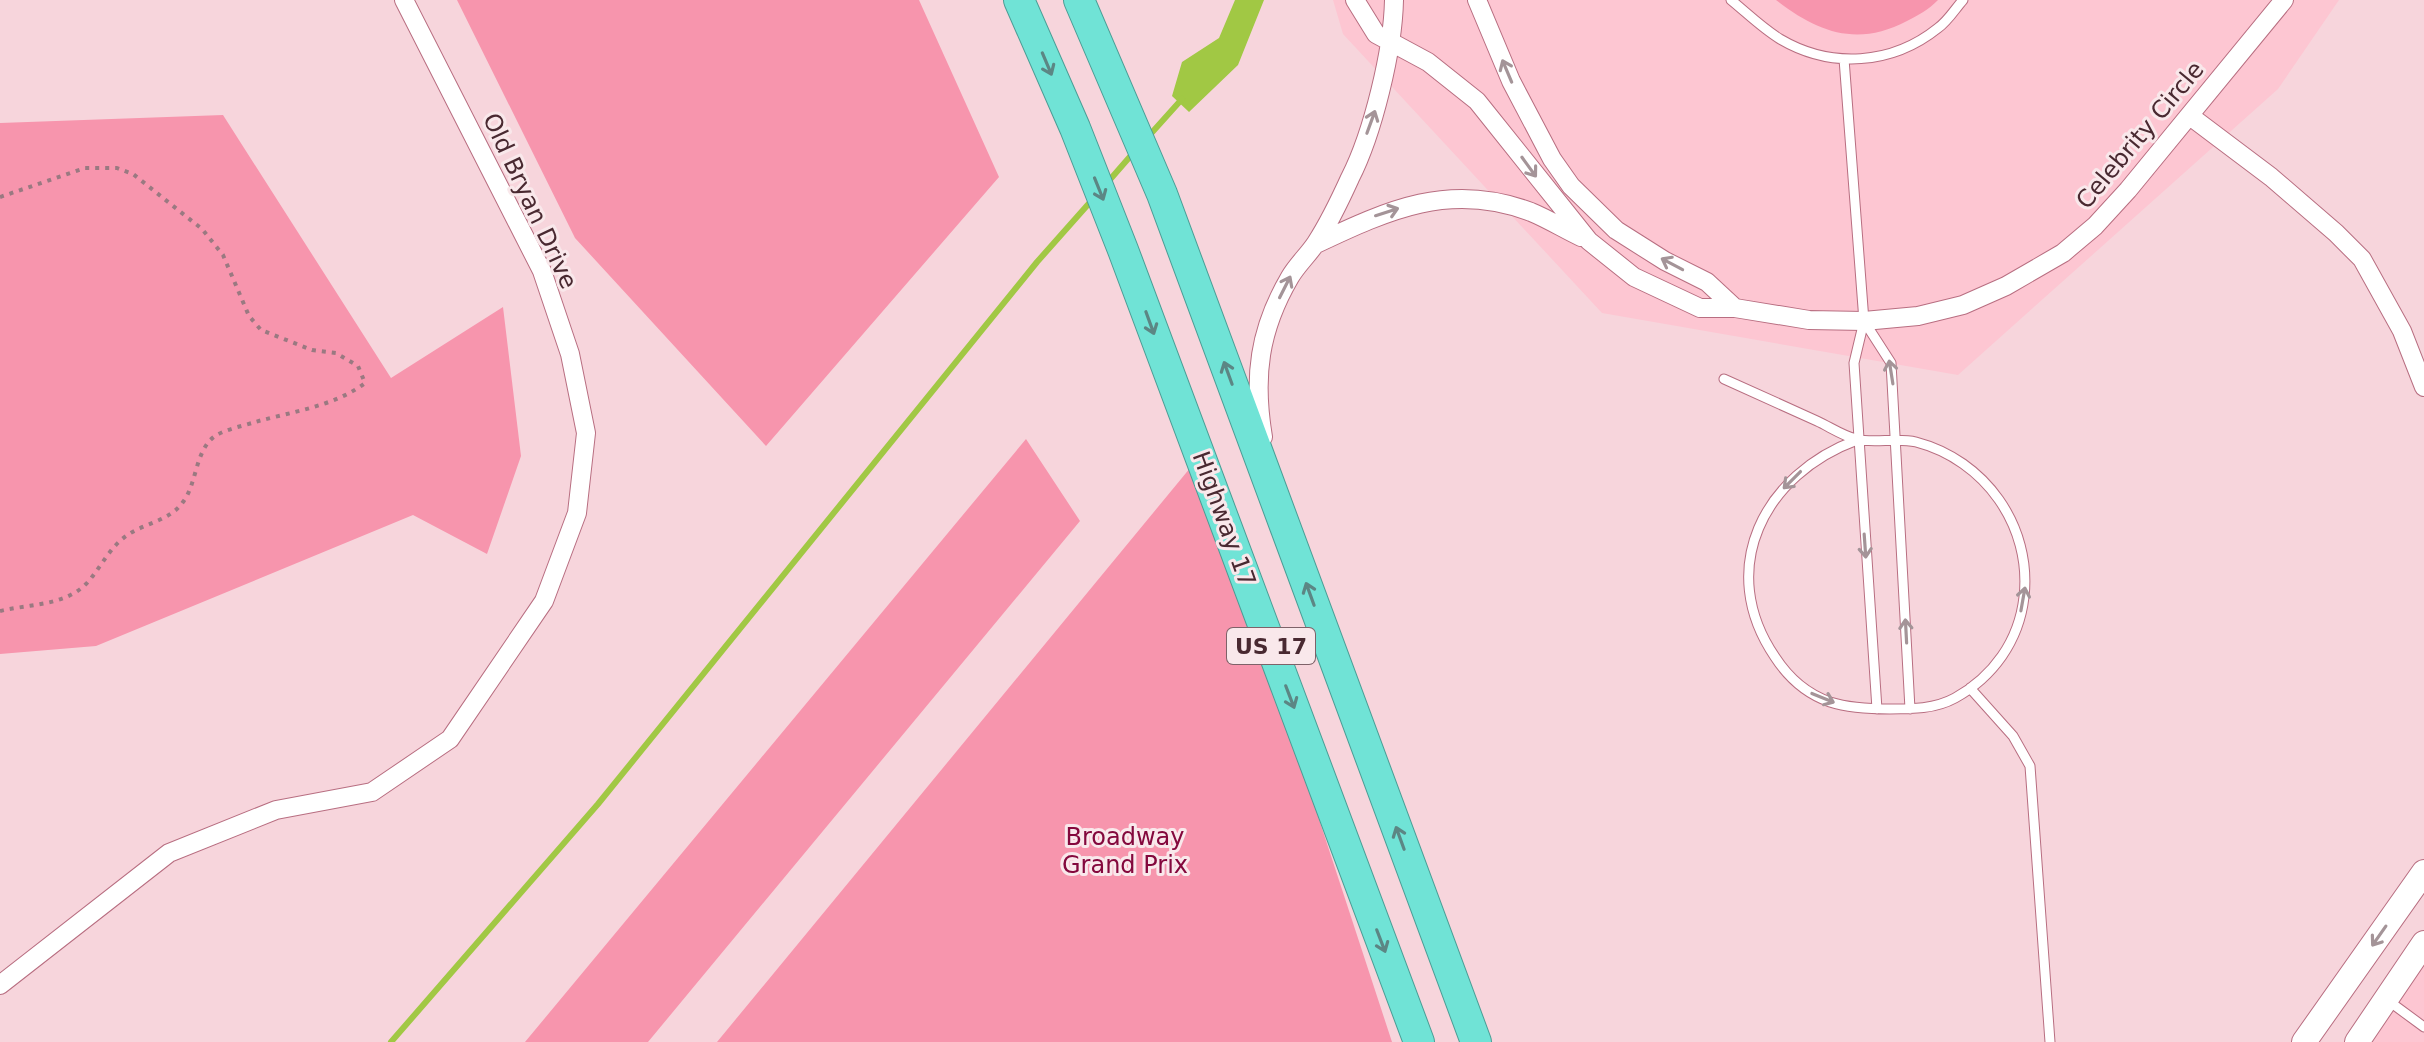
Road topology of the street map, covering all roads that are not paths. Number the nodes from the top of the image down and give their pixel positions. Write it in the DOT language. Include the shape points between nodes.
graph roads {
  1 [pos="404,0"];
  2 [pos="1019,0"];
  3 [pos="1079,0"];
  4 [pos="1355,0"];
  5 [pos="1394,0"];
  6 [pos="1477,0"];
  7 [pos="1731,0"];
  8 [pos="1963,0"];
  9 [pos="2284,0"];
  10 [pos="1388,42"];
  11 [pos="1844,59"];
  12 [pos="2190,116"];
  13 [pos="1589,241"];
  14 [pos="1316,244"];
  15 [pos="1735,308"];
  16 [pos="1864,321"];
  17 [pos="1724,379"];
  18 [pos="2424,387"];
  19 [pos="1896,438"];
  20 [pos="1857,440"];
  21 [pos="1274,498"];
  22 [pos="1970,688"];
  23 [pos="1877,709"];
  24 [pos="1910,709"];
  25 [pos="2424,872"];
  26 [pos="2424,943"];
  27 [pos="0,985"];
  28 [pos="2386,999"];
  29 [pos="2424,1027"];
  30 [pos="1419,1042"];
  31 [pos="1476,1042"];
  32 [pos="2050,1042"];
  33 [pos="2304,1042"];
  34 [pos="2357,1042"];
  1 -- 27 [label="street, Old Bryan Drive" via="542,271 570,354 586,433 577,513 544,601 450,739 372,792 276,810 169,853"];
  2 -- 30 [label="highway, Highway 17 / US 17, one-way" via="1123,250"];
  21 -- 3 [label="highway, US 17, one-way" via="1162,194"];
  4 -- 10 [label="street, Celebrity Circle" via="1376,34"];
  5 -- 10 [label="street"];
  15 -- 6 [label="street, one-way" via="1707,282 1616,230 1571,186 1511,81"];
  7 -- 11 [label="lane" via="1779,39"];
  8 -- 11 [label="lane" via="1940,27 1904,50"];
  9 -- 12 [label="street, Celebrity Circle"];
  10 -- 13 [label="street, Celebrity Circle, one-way" via="1428,62 1477,101"];
  14 -- 10 [label="street, one-way" via="1378,103"];
  11 -- 16 [label="lane"];
  12 -- 16 [label="street, Celebrity Circle" via="2095,226 2034,272 1963,305"];
  12 -- 18 [label="street" via="2271,177 2362,259 2402,331"];
  14 -- 13 [label="street, one-way" via="1380,213 1468,199 1531,212"];
  13 -- 15 [label="street, Celebrity Circle" via="1634,277 1663,292 1700,308"];
  21 -- 14 [label="street, one-way" via="1257,372 1270,316 1291,275"];
  15 -- 16 [label="street, Celebrity Circle" via="1809,320"];
  19 -- 16 [label="lane, one-way" via="1891,363"];
  16 -- 20 [label="lane" via="1854,363"];
  17 -- 20 [label="lane"];
  19 -- 20 [label="lane"];
  22 -- 19 [label="lane, one-way" via="2002,659 2018,622 2026,579 2017,532 1992,489 1976,475 1940,452"];
  24 -- 19 [label="lane, one-way"];
  20 -- 23 [label="lane, one-way"];
  20 -- 23 [label="lane, one-way" via="1832,449 1791,478 1765,512 1751,558 1751,606 1767,646 1795,681 1828,701"];
  31 -- 21 [label="highway, US 17, one-way"];
  22 -- 24 [label="lane" via="1934,706"];
  22 -- 32 [label="lane" via="2013,736 2030,766"];
  23 -- 24 [label="lane"];
  25 -- 33 [label="main road, one-way"];
  26 -- 28 [label="main road"];
  28 -- 29 [label="lane"];
  28 -- 34 [label="main road"];
}
